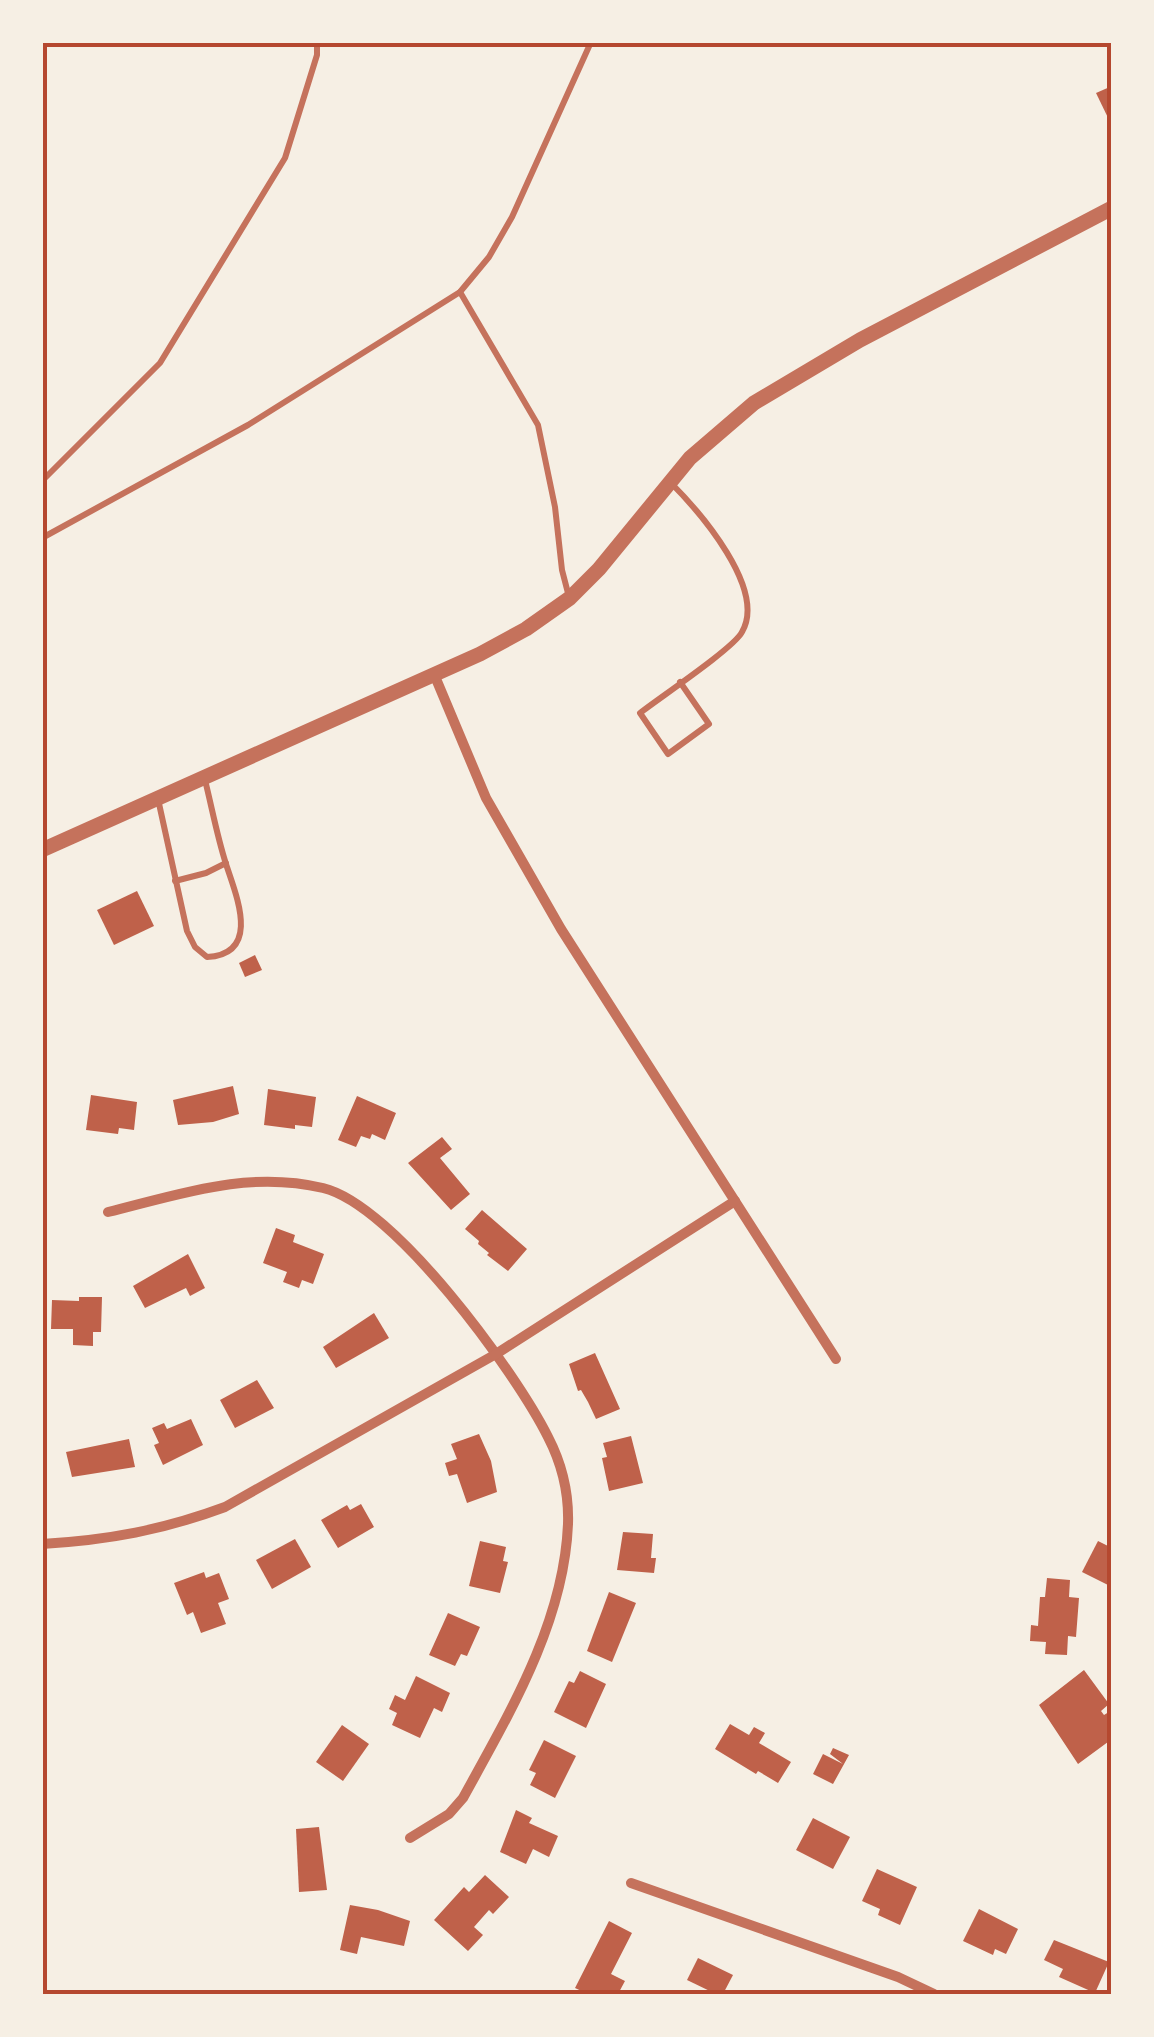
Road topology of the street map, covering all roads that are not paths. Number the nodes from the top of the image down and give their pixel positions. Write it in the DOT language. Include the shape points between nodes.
graph roads {
  1 [pos="316,42"];
  2 [pos="591,42"];
  3 [pos="1112,208"];
  4 [pos="460,292"];
  5 [pos="42,481"];
  6 [pos="669,481"];
  7 [pos="42,538"];
  8 [pos="570,598"];
  9 [pos="434,674"];
  10 [pos="680,682"];
  11 [pos="204,776"];
  12 [pos="157,798"];
  13 [pos="42,850"];
  14 [pos="226,863"];
  15 [pos="175,880"];
  16 [pos="735,1200"];
  17 [pos="108,1212"];
  18 [pos="496,1354"];
  19 [pos="836,1359"];
  20 [pos="42,1544"];
  21 [pos="410,1838"];
  22 [pos="631,1882"];
  23 [pos="934,1994"];
  1 -- 5 [label="lane" via="285,158 160,363"];
  2 -- 4 [label="lane" via="512,217"];
  3 -- 6 [label="street" via="784,382 730,421"];
  4 -- 7 [label="lane" via="248,426"];
  4 -- 8 [label="lane" via="538,425"];
  6 -- 8 [label="street"];
  6 -- 10 [label="lane" via="723,548 750,614 740,636"];
  8 -- 9 [label="street" via="504,641"];
  9 -- 11 [label="street"];
  9 -- 16 [label="street" via="486,798 561,930"];
  10 -- 10 [label="lane" via="640,713 668,754 709,724"];
  11 -- 12 [label="street"];
  11 -- 14 [label="lane"];
  12 -- 13 [label="street"];
  12 -- 15 [label="lane"];
  14 -- 15 [label="lane"];
  14 -- 15 [label="lane" via="241,903 240,933 222,956 206,957 195,947"];
  16 -- 18 [label="street"];
  16 -- 19 [label="street"];
  17 -- 18 [label="street" via="259,1179 328,1189 356,1201 408,1246"];
  18 -- 20 [label="street" via="225,1506 128,1536"];
  18 -- 21 [label="street" via="558,1459 566,1485 566,1550 538,1651 500,1730 463,1798"];
  22 -- 23 [label="street"];
}
